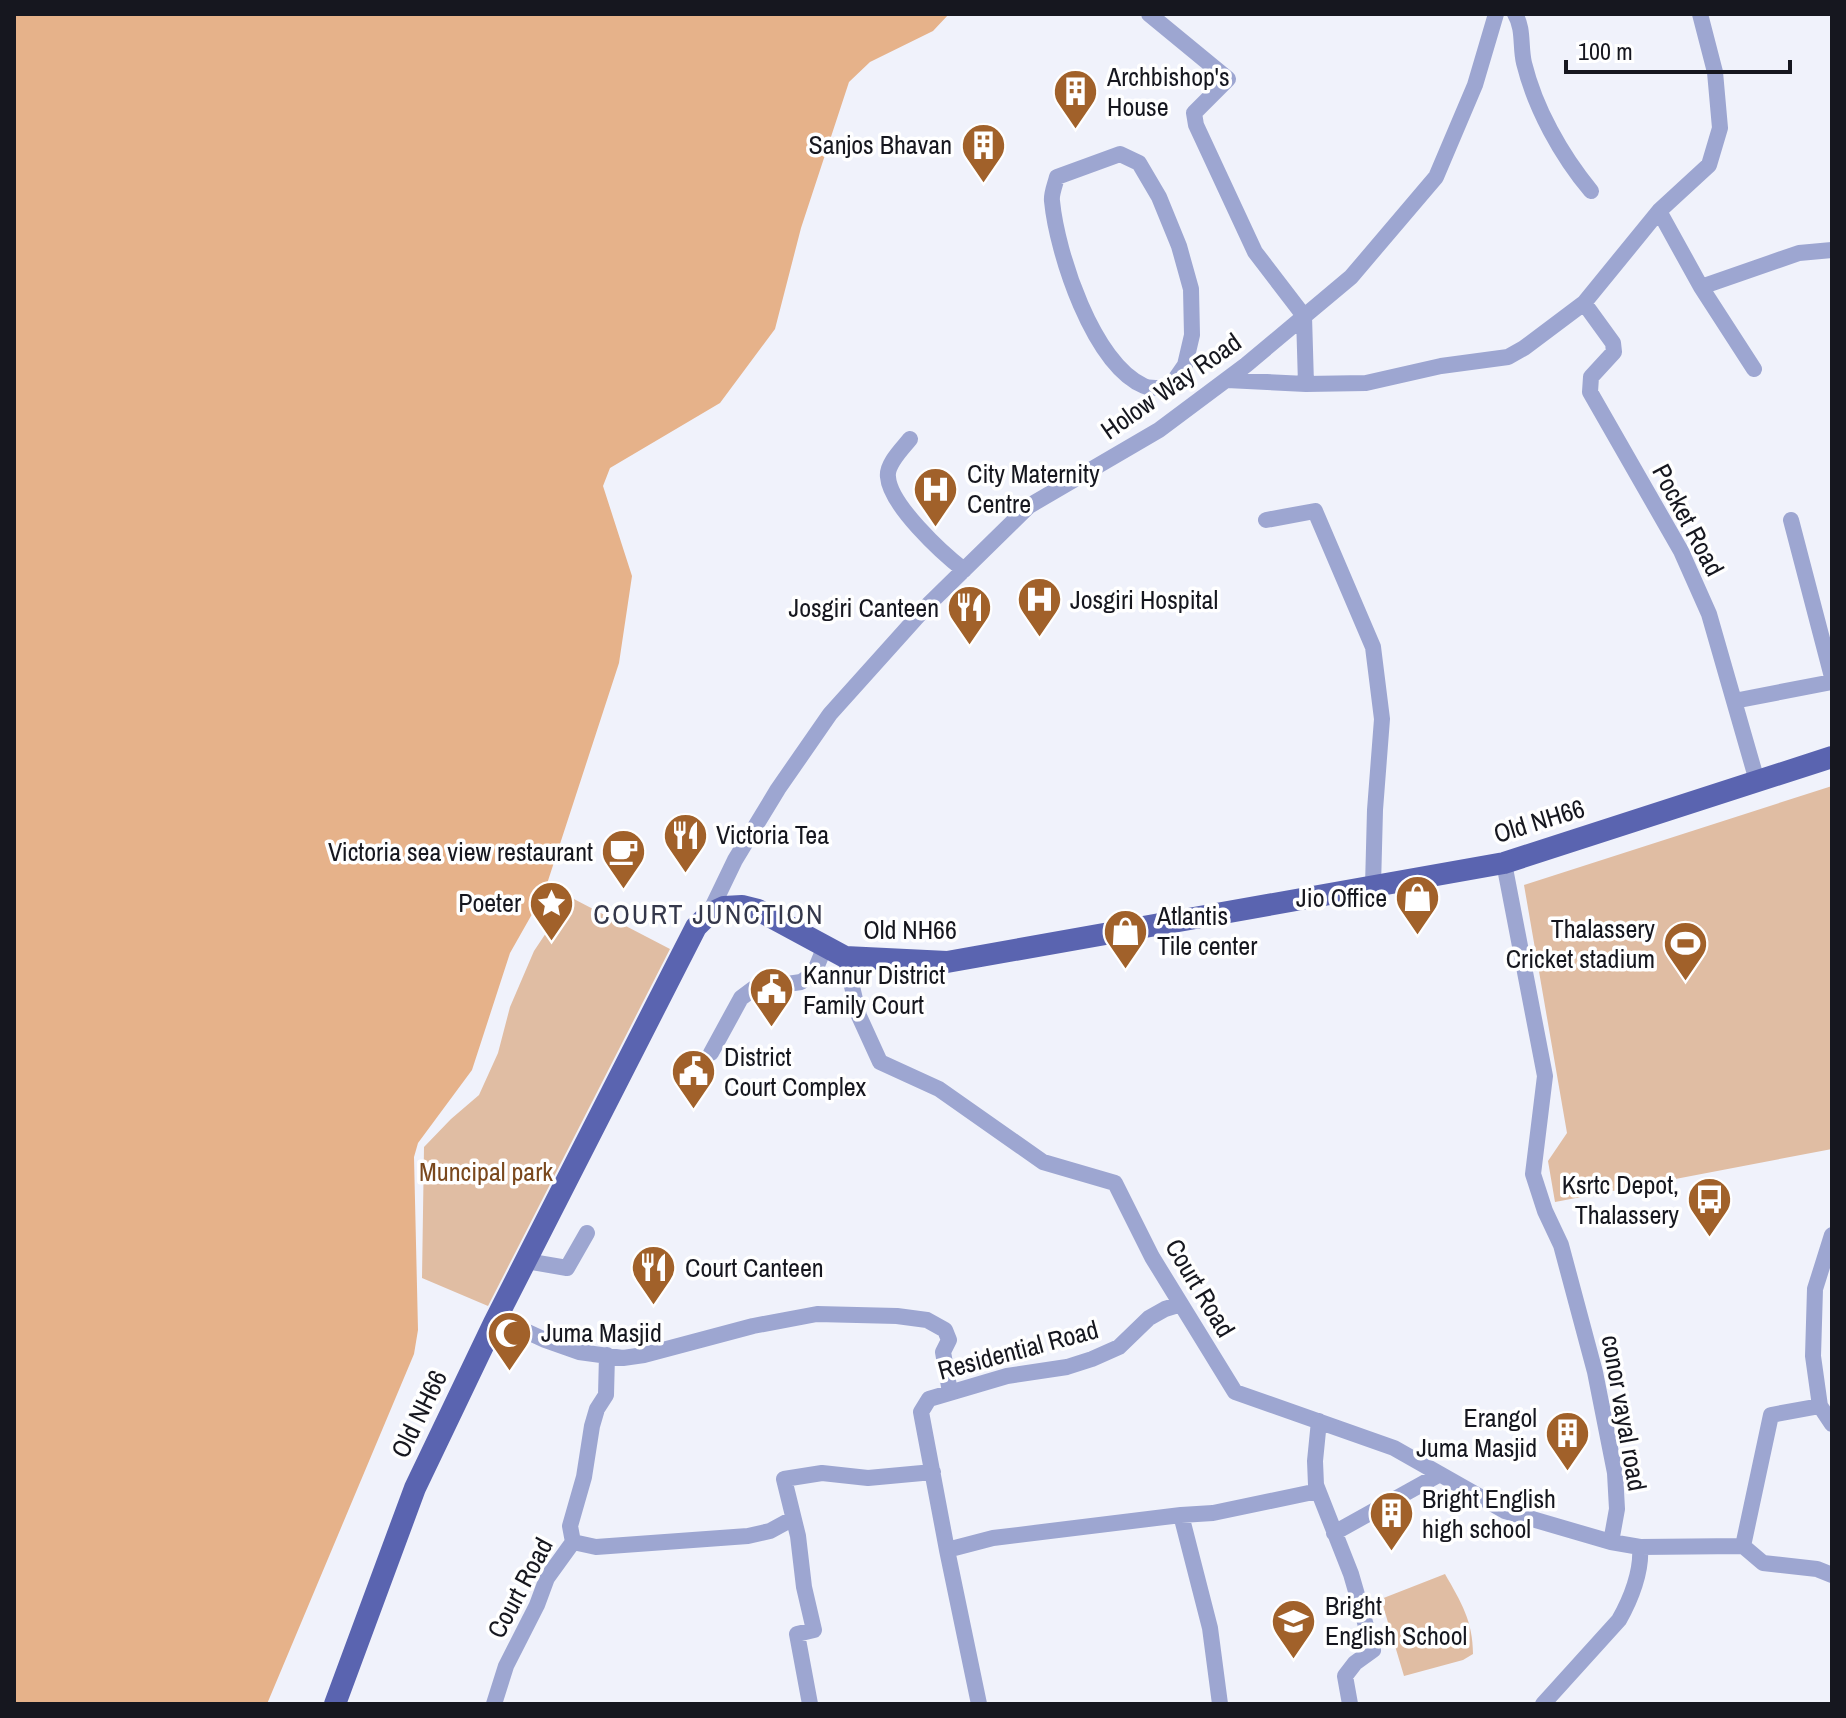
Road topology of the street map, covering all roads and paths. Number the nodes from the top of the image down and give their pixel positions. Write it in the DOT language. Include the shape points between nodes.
graph roads {
  1 [pos="1149,14"];
  2 [pos="1496,14"];
  3 [pos="1515,14"];
  4 [pos="1700,14"];
  5 [pos="1591,191"];
  6 [pos="1659,211"];
  7 [pos="1832,250"];
  8 [pos="1701,287"];
  9 [pos="1584,303"];
  10 [pos="1304,316"];
  11 [pos="1754,369"];
  12 [pos="1227,380"];
  13 [pos="1306,384"];
  14 [pos="1169,388"];
  15 [pos="1184,412"];
  16 [pos="910,439"];
  17 [pos="1266,520"];
  18 [pos="1791,520"];
  19 [pos="964,570"];
  20 [pos="1832,679"];
  21 [pos="1734,701"];
  22 [pos="1832,757"];
  23 [pos="1757,781"];
  24 [pos="1504,863"];
  25 [pos="1373,886"];
  26 [pos="709,914"];
  27 [pos="835,952"];
  28 [pos="711,1053"];
  29 [pos="587,1233"];
  30 [pos="1832,1235"];
  31 [pos="526,1261"];
  32 [pos="1181,1304"];
  33 [pos="497,1318"];
  34 [pos="607,1355"];
  35 [pos="950,1392"];
  36 [pos="1820,1406"];
  37 [pos="1319,1421"];
  38 [pos="1832,1424"];
  39 [pos="933,1472"];
  40 [pos="1440,1474"];
  41 [pos="1318,1491"];
  42 [pos="1181,1515"];
  43 [pos="792,1519"];
  44 [pos="1334,1533"];
  45 [pos="573,1542"];
  46 [pos="1611,1542"];
  47 [pos="1743,1546"];
  48 [pos="1640,1547"];
  49 [pos="947,1550"];
  50 [pos="1832,1575"];
  51 [pos="974,1703"];
  52 [pos="335,1704"];
  53 [pos="494,1704"];
  54 [pos="810,1704"];
  55 [pos="1220,1704"];
  56 [pos="1350,1704"];
  57 [pos="1543,1704"];
  1 -- 10 [label="street" via="1228,79 1194,113 1196,125 1255,252"];
  2 -- 10 [label="street, Holow Way Road" via="1475,85 1436,177 1351,277"];
  3 -- 5 [label="street" via="1524,64 1553,138"];
  4 -- 6 [label="street" via="1715,72 1720,128 1709,165"];
  6 -- 8 [label="street"];
  6 -- 9 [label="street"];
  7 -- 8 [label="street" via="1799,253"];
  8 -- 11 [label="street"];
  9 -- 13 [label="street" via="1508,357 1366,383"];
  9 -- 21 [label="street, Pocket Road" via="1614,352 1591,377 1590,392 1681,551 1709,614"];
  10 -- 12 [label="street, Holow Way Road"];
  10 -- 13 [label="street"];
  12 -- 13 [label="street"];
  12 -- 15 [label="street, Holow Way Road"];
  14 -- 14 [label="street" via="1185,365 1192,335 1191,289 1159,197 1139,163 1120,154 1057,177 1052,198 1061,242 1076,295 1109,357 1146,387"];
  14 -- 15 [label="street"];
  15 -- 19 [label="street, Holow Way Road" via="1029,506"];
  16 -- 19 [label="street" via="890,466 891,488 913,522"];
  17 -- 25 [label="street" via="1315,511 1373,647 1382,719"];
  18 -- 20 [label="street"];
  19 -- 26 [label="street, Holow Way Road" via="830,714 735,860"];
  20 -- 21 [label="street"];
  21 -- 23 [label="street, Pocket Road"];
  22 -- 23 [label="main road, Old NH66"];
  23 -- 24 [label="main road, Old NH66"];
  24 -- 25 [label="main road, Old NH66"];
  24 -- 46 [label="street, conor vayal road" via="1545,1076 1533,1174 1561,1245 1595,1372 1615,1473 1617,1509"];
  25 -- 27 [label="main road, Old NH66" via="947,962"];
  26 -- 27 [label="main road, Old NH66" via="724,907 758,910"];
  26 -- 31 [label="main road, Old NH66" via="696,927"];
  27 -- 28 [label="street" via="801,982 765,985 741,998"];
  27 -- 32 [label="street, Court Road" via="880,1062 939,1089 1043,1162 1115,1183"];
  29 -- 31 [label="street" via="567,1268"];
  30 -- 36 [label="street" via="1815,1289 1813,1356"];
  31 -- 33 [label="main road, Old NH66"];
  32 -- 35 [label="street, Residential Road" via="1149,1318 1119,1347 1092,1359"];
  32 -- 37 [label="street, Court Road" via="1235,1392"];
  33 -- 34 [label="street" via="579,1352"];
  33 -- 52 [label="main road, Old NH66" via="415,1488"];
  34 -- 35 [label="street" via="644,1355 817,1314 897,1316 927,1320 945,1330"];
  34 -- 45 [label="street, Court Road" via="606,1395 592,1426 570,1526"];
  35 -- 39 [label="street, Residential Road" via="929,1399 921,1412"];
  36 -- 38 [label="street"];
  36 -- 47 [label="street" via="1771,1415"];
  37 -- 40 [label="street, Court Road" via="1394,1448"];
  37 -- 41 [label="street"];
  39 -- 43 [label="street" via="868,1478 822,1473 784,1479"];
  39 -- 49 [label="street, Residential Road"];
  40 -- 44 [label="street"];
  40 -- 46 [label="street, Court Road" via="1505,1511"];
  41 -- 42 [label="street"];
  41 -- 44 [label="street"];
  42 -- 49 [label="street" via="993,1538"];
  42 -- 55 [label="street" via="1210,1628"];
  43 -- 45 [label="street" via="748,1536 596,1547"];
  43 -- 54 [label="street" via="814,1630 797,1634"];
  44 -- 56 [label="street" via="1373,1650 1345,1676"];
  45 -- 53 [label="street, Court Road" via="547,1578"];
  46 -- 48 [label="street"];
  47 -- 48 [label="street"];
  47 -- 50 [label="street" via="1763,1563"];
  48 -- 57 [label="street" via="1641,1562 1619,1620"];
  49 -- 51 [label="street, Residential Road"];
}
